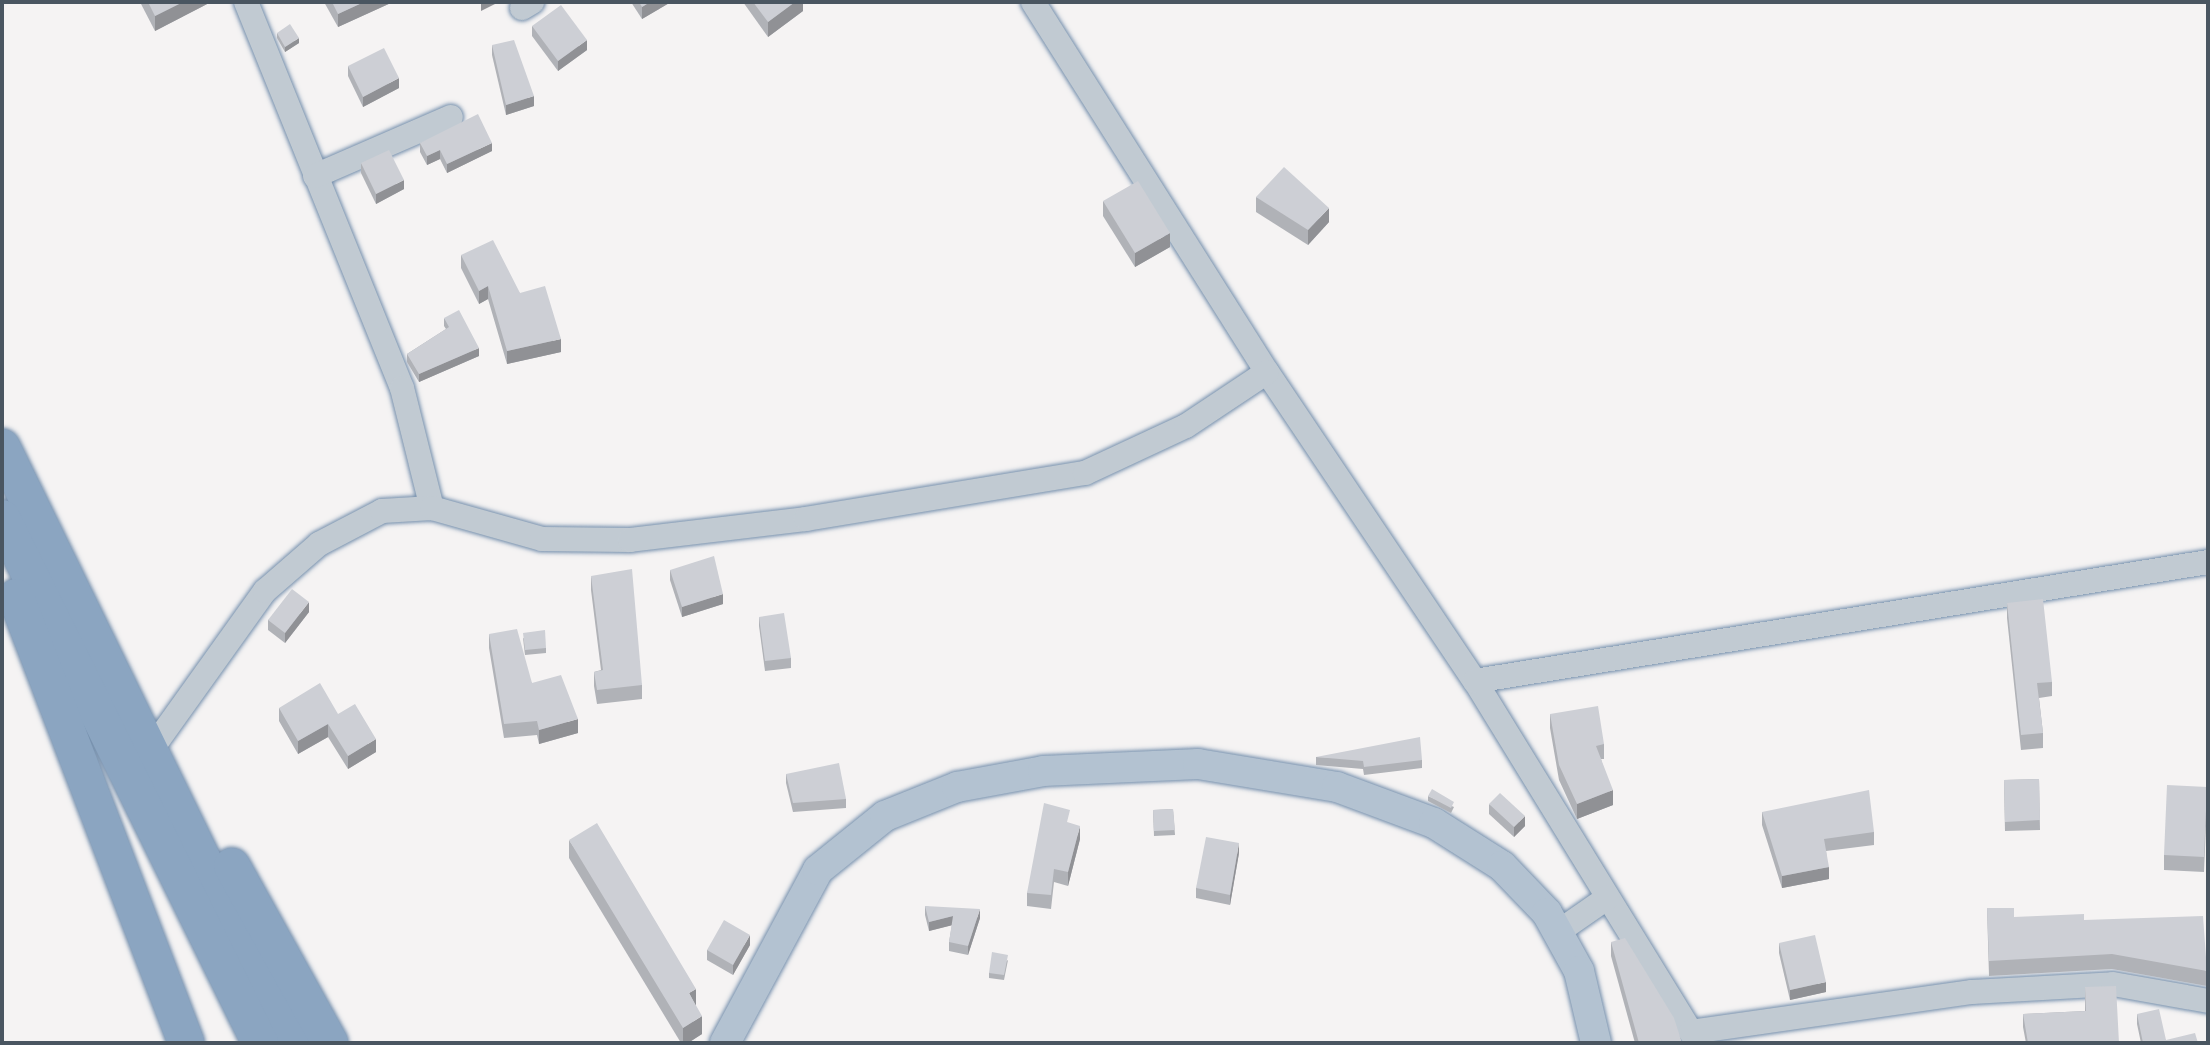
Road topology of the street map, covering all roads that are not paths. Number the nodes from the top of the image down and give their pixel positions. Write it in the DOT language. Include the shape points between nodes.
graph roads {
  1 [pos="246,2"];
  2 [pos="1033,2"];
  3 [pos="451,117"];
  4 [pos="315,176"];
  5 [pos="1267,372"];
  6 [pos="2,447"];
  7 [pos="432,508"];
  8 [pos="2,518"];
  9 [pos="2,562"];
  10 [pos="2208,562"];
  11 [pos="1475,681"];
  12 [pos="154,756"];
  13 [pos="1607,898"];
  14 [pos="1558,932"];
  15 [pos="232,987"];
  16 [pos="2208,1001"];
  17 [pos="1694,1038"];
  18 [pos="187,1042"];
  19 [pos="244,1043"];
  20 [pos="260,1043"];
  21 [pos="292,1043"];
  22 [pos="330,1043"];
  23 [pos="725,1043"];
  24 [pos="1596,1043"];
  1 -- 4 [label="street"];
  2 -- 5 [label="street"];
  3 -- 4 [label="street"];
  4 -- 7 [label="street" via="402,388"];
  5 -- 7 [label="street" via="1186,426 1085,473 1030,483 630,540 542,539"];
  5 -- 11 [label="street"];
  6 -- 12 [label="highway"];
  7 -- 12 [label="street" via="382,511 319,544 265,591"];
  8 -- 15 [label="highway"];
  9 -- 18 [label="highway"];
  10 -- 11 [label="street"];
  11 -- 13 [label="street"];
  12 -- 21 [label="highway"];
  12 -- 22 [label="highway" via="229,860"];
  13 -- 14 [label="street"];
  13 -- 17 [label="street"];
  14 -- 23 [label="main road" via="1502,866 1434,823 1337,787 1198,764 1043,771 957,787 885,816 818,870"];
  14 -- 24 [label="main road" via="1579,971"];
  15 -- 19 [label="highway"];
  15 -- 20 [label="highway"];
  16 -- 17 [label="street" via="2113,984 1987,991"];
}
